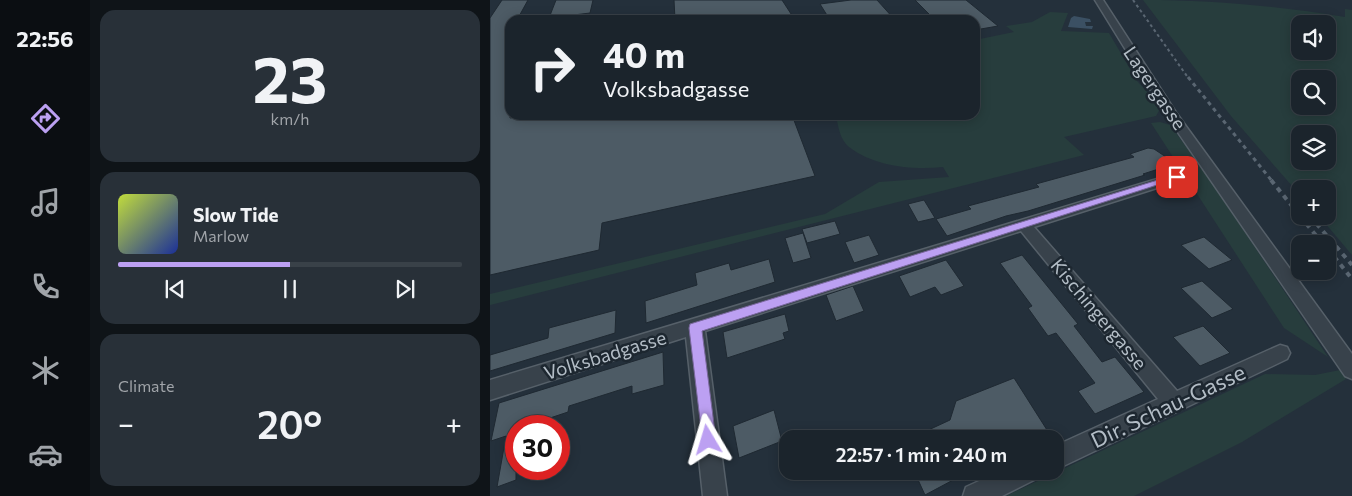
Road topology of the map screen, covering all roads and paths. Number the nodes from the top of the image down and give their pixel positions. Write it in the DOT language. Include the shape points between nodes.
graph roads {
  1 [pos="1099,0"];
  2 [pos="1177,177"];
  3 [pos="1024,225"];
  4 [pos="695,328"];
  5 [pos="1280,353"];
  6 [pos="1352,370"];
  7 [pos="490,390"];
  8 [pos="1174,403"];
  9 [pos="1064,454"];
  10 [pos="1009,480"];
  11 [pos="715,496"];
  12 [pos="975,496"];
  1 -- 6 [label="street, Lagergasse" via="1172,115"];
  2 -- 3 [label="street, Volksbadgasse"];
  3 -- 4 [label="street, Volksbadgasse"];
  3 -- 8 [label="street, Kischingergasse"];
  4 -- 7 [label="street, Volksbadgasse"];
  4 -- 11 [label="street"];
  5 -- 8 [label="street, Dir. Schau-Gasse"];
  8 -- 9 [label="street, Dir. Schau-Gasse"];
  10 -- 12 [label="street"];
}
